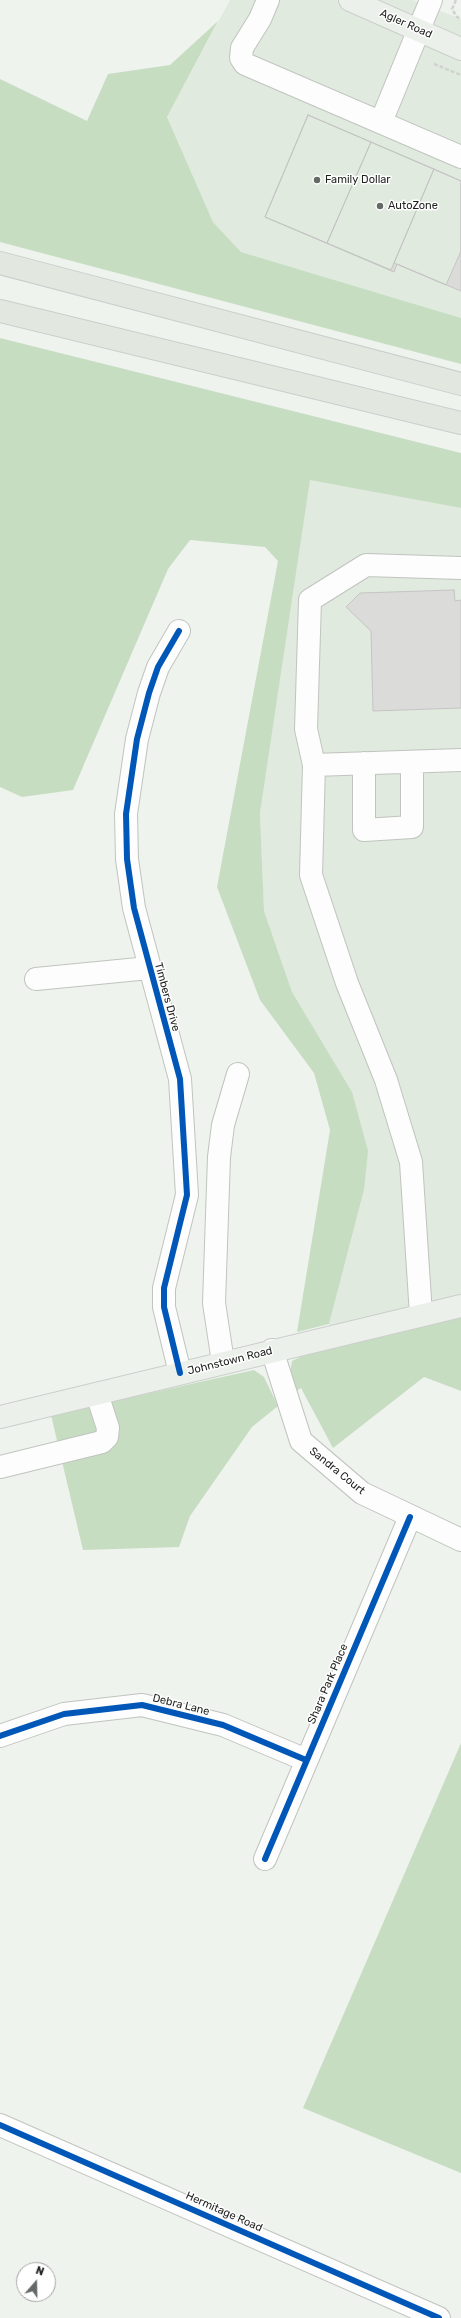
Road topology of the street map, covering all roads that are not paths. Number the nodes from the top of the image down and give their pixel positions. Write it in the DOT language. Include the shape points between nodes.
graph roads {
  1 [pos="350,0"];
  2 [pos="432,0"];
  3 [pos="264,10"];
  4 [pos="418,30"];
  5 [pos="461,49"];
  6 [pos="381,122"];
  7 [pos="461,157"];
  8 [pos="0,263"];
  9 [pos="0,301"];
  10 [pos="0,311"];
  11 [pos="81,330"];
  12 [pos="461,384"];
  13 [pos="461,423"];
  14 [pos="461,568"];
  15 [pos="180,631"];
  16 [pos="461,760"];
  17 [pos="412,762"];
  18 [pos="364,763"];
  19 [pos="314,765"];
  20 [pos="149,968"];
  21 [pos="36,979"];
  22 [pos="238,1074"];
  23 [pos="461,1306"];
  24 [pos="421,1315"];
  25 [pos="272,1350"];
  26 [pos="223,1362"];
  27 [pos="180,1373"];
  28 [pos="97,1394"];
  29 [pos="0,1417"];
  30 [pos="0,1467"];
  31 [pos="410,1518"];
  32 [pos="461,1540"];
  33 [pos="0,1736"];
  34 [pos="306,1760"];
  35 [pos="265,1859"];
  36 [pos="0,2125"];
  37 [pos="440,2318"];
  1 -- 4 [label="main road, Agler Road"];
  2 -- 4 [label="street"];
  3 -- 6 [label="street" via="242,48 241,58 245,64"];
  4 -- 5 [label="main road, Agler Road"];
  4 -- 6 [label="street"];
  6 -- 7 [label="street"];
  8 -- 12 [label="highway"];
  9 -- 11 [label="highway"];
  10 -- 11 [label="highway"];
  11 -- 13 [label="highway"];
  14 -- 19 [label="street" via="366,565 310,600 306,729"];
  15 -- 20 [label="street, Timbers Drive" via="158,667 149,693 137,739 126,814 127,860 134,908"];
  16 -- 17 [label="street"];
  17 -- 18 [label="street"];
  17 -- 18 [label="street" via="412,827 364,830"];
  18 -- 19 [label="street"];
  19 -- 24 [label="street" via="311,875 347,983 386,1080 411,1162"];
  20 -- 21 [label="street"];
  20 -- 27 [label="street, Timbers Drive" via="180,1079 187,1195 164,1288 164,1307"];
  22 -- 26 [label="street" via="223,1125 219,1157 214,1303"];
  23 -- 24 [label="main road, Johnstown Road"];
  24 -- 25 [label="main road, Johnstown Road"];
  25 -- 26 [label="main road, Johnstown Road"];
  25 -- 31 [label="street, Sandra Court" via="300,1441 362,1493"];
  26 -- 27 [label="main road, Johnstown Road"];
  27 -- 28 [label="main road, Johnstown Road"];
  28 -- 29 [label="main road, Johnstown Road"];
  28 -- 30 [label="street" via="108,1428 107,1437 102,1442"];
  31 -- 32 [label="street, Sandra Court"];
  31 -- 34 [label="street, Shara Park Place"];
  33 -- 34 [label="street, Debra Lane" via="64,1714 142,1705 223,1725"];
  34 -- 35 [label="street, Shara Park Place"];
  36 -- 37 [label="street, Hermitage Road"];
}
